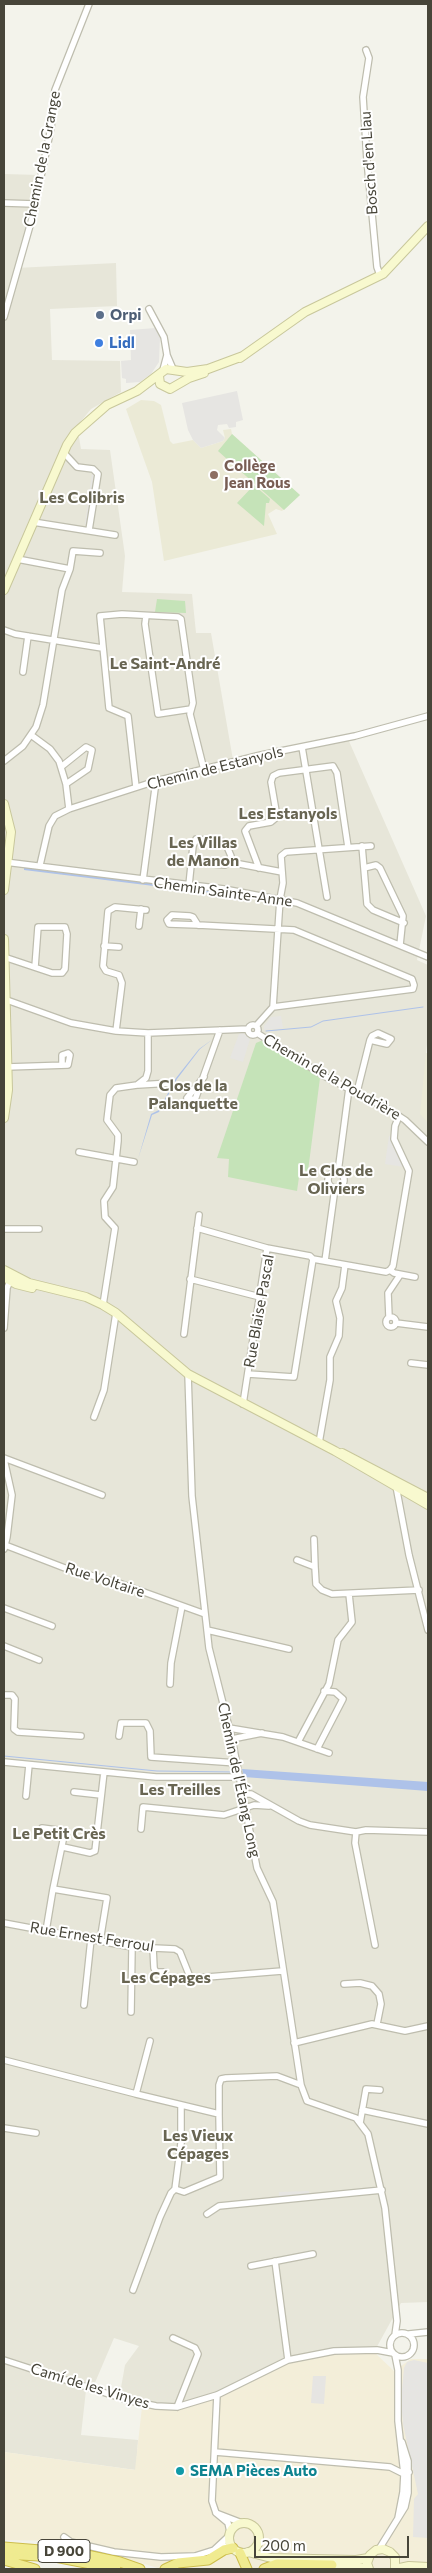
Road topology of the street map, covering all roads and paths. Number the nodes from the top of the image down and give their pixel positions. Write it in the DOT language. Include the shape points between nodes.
graph roads {
  1 [pos="89,4"];
  2 [pos="366,50"];
  3 [pos="4,203"];
  4 [pos="35,204"];
  5 [pos="428,226"];
  6 [pos="380,275"];
  7 [pos="149,309"];
  8 [pos="4,317"];
  9 [pos="167,355"];
  10 [pos="243,356"];
  11 [pos="174,370"];
  12 [pos="161,373"];
  13 [pos="179,382"];
  14 [pos="162,387"];
  15 [pos="137,391"];
  16 [pos="64,453"];
  17 [pos="33,522"];
  18 [pos="89,530"];
  19 [pos="115,535"];
  20 [pos="100,553"];
  21 [pos="17,559"];
  22 [pos="70,569"];
  23 [pos="4,590"];
  24 [pos="146,616"];
  25 [pos="4,630"];
  26 [pos="28,636"];
  27 [pos="53,640"];
  28 [pos="102,648"];
  29 [pos="23,672"];
  30 [pos="191,709"];
  31 [pos="428,716"];
  32 [pos="31,735"];
  33 [pos="302,747"];
  34 [pos="4,761"];
  35 [pos="61,766"];
  36 [pos="306,769"];
  37 [pos="204,770"];
  38 [pos="156,781"];
  39 [pos="66,784"];
  40 [pos="136,787"];
  41 [pos="4,804"];
  42 [pos="68,809"];
  43 [pos="362,846"];
  44 [pos="371,846"];
  45 [pos="348,847"];
  46 [pos="318,849"];
  47 [pos="6,861"];
  48 [pos="191,862"];
  49 [pos="229,862"];
  50 [pos="40,865"];
  51 [pos="259,868"];
  52 [pos="364,868"];
  53 [pos="282,872"];
  54 [pos="143,880"];
  55 [pos="189,885"];
  56 [pos="4,890"];
  57 [pos="327,897"];
  58 [pos="280,899"];
  59 [pos="404,923"];
  60 [pos="198,925"];
  61 [pos="139,926"];
  62 [pos="279,929"];
  63 [pos="4,939"];
  64 [pos="400,945"];
  65 [pos="104,946"];
  66 [pos="119,947"];
  67 [pos="4,957"];
  68 [pos="428,957"];
  69 [pos="35,967"];
  70 [pos="5,1000"];
  71 [pos="273,1007"];
  72 [pos="116,1030"];
  73 [pos="220,1030"];
  74 [pos="256,1030"];
  75 [pos="148,1033"];
  76 [pos="370,1040"];
  77 [pos="62,1065"];
  78 [pos="7,1068"];
  79 [pos="204,1076"];
  80 [pos="6,1080"];
  81 [pos="170,1083"];
  82 [pos="137,1085"];
  83 [pos="349,1088"];
  84 [pos="357,1092"];
  85 [pos="399,1116"];
  86 [pos="4,1118"];
  87 [pos="428,1142"];
  88 [pos="79,1152"];
  89 [pos="116,1159"];
  90 [pos="134,1162"];
  91 [pos="338,1172"];
  92 [pos="335,1188"];
  93 [pos="199,1215"];
  94 [pos="197,1228"];
  95 [pos="4,1229"];
  96 [pos="39,1229"];
  97 [pos="267,1248"];
  98 [pos="313,1259"];
  99 [pos="325,1261"];
  100 [pos="345,1265"];
  101 [pos="4,1270"];
  102 [pos="390,1270"];
  103 [pos="400,1275"];
  104 [pos="415,1277"];
  105 [pos="9,1278"];
  106 [pos="190,1278"];
  107 [pos="260,1297"];
  108 [pos="103,1305"];
  109 [pos="116,1313"];
  110 [pos="4,1328"];
  111 [pos="428,1328"];
  112 [pos="184,1334"];
  113 [pos="410,1364"];
  114 [pos="428,1366"];
  115 [pos="188,1374"];
  116 [pos="248,1374"];
  117 [pos="243,1404"];
  118 [pos="94,1417"];
  119 [pos="319,1443"];
  120 [pos="4,1459"];
  121 [pos="397,1484"];
  122 [pos="102,1495"];
  123 [pos="428,1500"];
  124 [pos="314,1539"];
  125 [pos="4,1547"];
  126 [pos="298,1560"];
  127 [pos="315,1567"];
  128 [pos="419,1590"];
  129 [pos="349,1594"];
  130 [pos="182,1606"];
  131 [pos="4,1608"];
  132 [pos="205,1614"];
  133 [pos="52,1626"];
  134 [pos="207,1630"];
  135 [pos="428,1630"];
  136 [pos="4,1646"];
  137 [pos="289,1649"];
  138 [pos="39,1660"];
  139 [pos="170,1684"];
  140 [pos="324,1691"];
  141 [pos="4,1695"];
  142 [pos="229,1728"];
  143 [pos="262,1733"];
  144 [pos="81,1736"];
  145 [pos="119,1736"];
  146 [pos="232,1740"];
  147 [pos="298,1742"];
  148 [pos="318,1749"];
  149 [pos="329,1753"];
  150 [pos="4,1762"];
  151 [pos="237,1763"];
  152 [pos="28,1765"];
  153 [pos="104,1772"];
  154 [pos="240,1777"];
  155 [pos="74,1792"];
  156 [pos="242,1794"];
  157 [pos="101,1795"];
  158 [pos="26,1796"];
  159 [pos="269,1806"];
  160 [pos="246,1809"];
  161 [pos="42,1828"];
  162 [pos="141,1829"];
  163 [pos="356,1832"];
  164 [pos="428,1832"];
  165 [pos="63,1847"];
  166 [pos="53,1889"];
  167 [pos="4,1923"];
  168 [pos="46,1931"];
  169 [pos="91,1939"];
  170 [pos="100,1941"];
  171 [pos="376,1945"];
  172 [pos="132,1947"];
  173 [pos="153,1948"];
  174 [pos="282,1971"];
  175 [pos="165,1972"];
  176 [pos="344,1984"];
  177 [pos="84,2005"];
  178 [pos="131,2012"];
  179 [pos="377,2024"];
  180 [pos="428,2026"];
  181 [pos="150,2041"];
  182 [pos="294,2044"];
  183 [pos="4,2060"];
  184 [pos="300,2085"];
  185 [pos="380,2090"];
  186 [pos="136,2094"];
  187 [pos="181,2105"];
  188 [pos="362,2110"];
  189 [pos="219,2114"];
  190 [pos="360,2123"];
  191 [pos="428,2124"];
  192 [pos="4,2128"];
  193 [pos="36,2133"];
  194 [pos="176,2189"];
  195 [pos="382,2190"];
  196 [pos="207,2214"];
  197 [pos="313,2254"];
  198 [pos="275,2261"];
  199 [pos="251,2266"];
  200 [pos="133,2290"];
  201 [pos="398,2321"];
  202 [pos="426,2332"];
  203 [pos="408,2334"];
  204 [pos="395,2335"];
  205 [pos="173,2338"];
  206 [pos="391,2341"];
  207 [pos="414,2342"];
  208 [pos="377,2350"];
  209 [pos="394,2354"];
  210 [pos="407,2356"];
  211 [pos="4,2360"];
  212 [pos="288,2360"];
  213 [pos="398,2370"];
  214 [pos="217,2394"];
  215 [pos="177,2407"];
  216 [pos="400,2438"];
  217 [pos="215,2452"];
  218 [pos="402,2458"];
  219 [pos="393,2466"];
  220 [pos="406,2472"];
  221 [pos="216,2513"];
  222 [pos="398,2518"];
  223 [pos="242,2524"];
  224 [pos="230,2534"];
  225 [pos="389,2536"];
  226 [pos="64,2537"];
  227 [pos="258,2543"];
  228 [pos="4,2547"];
  229 [pos="238,2549"];
  230 [pos="379,2549"];
  231 [pos="214,2550"];
  232 [pos="390,2552"];
  233 [pos="4,2554"];
  234 [pos="271,2558"];
  235 [pos="368,2558"];
  236 [pos="4,2560"];
  237 [pos="320,2560"];
  238 [pos="396,2560"];
  239 [pos="124,2563"];
  240 [pos="428,2563"];
  241 [pos="332,2565"];
  242 [pos="428,2567"];
  243 [pos="368,2568"];
  244 [pos="35,2569"];
  245 [pos="116,2569"];
  246 [pos="140,2569"];
  247 [pos="144,2569"];
  248 [pos="165,2569"];
  249 [pos="247,2569"];
  250 [pos="264,2569"];
  251 [pos="395,2569"];
  1 -- 4 [label="street, Chemin de la Grange" via="55,90 51,128"];
  2 -- 6 [label="street, Bosch d'en Llau" via="369,58 363,97"];
  3 -- 4 [label="street"];
  4 -- 8 [label="street, Chemin de la Grange"];
  5 -- 6 [label="main road"];
  6 -- 10 [label="main road" via="305,312"];
  7 -- 9 [label="street" via="164,338"];
  9 -- 11 [label="street"];
  9 -- 12 [label="street"];
  10 -- 11 [label="main road" via="208,369"];
  10 -- 13 [label="main road" via="229,365"];
  11 -- 12 [label="main road"];
  11 -- 13 [label="main road"];
  12 -- 14 [label="main road"];
  12 -- 15 [label="main road"];
  13 -- 14 [label="main road" via="174,388"];
  14 -- 15 [label="main road"];
  15 -- 16 [label="main road" via="98,412 75,433"];
  16 -- 17 [label="main road"];
  16 -- 18 [label="street" via="77,467 93,469 98,474"];
  17 -- 18 [label="street"];
  17 -- 21 [label="main road"];
  18 -- 19 [label="street"];
  20 -- 22 [label="street" via="73,551"];
  21 -- 22 [label="street"];
  21 -- 23 [label="main road"];
  22 -- 27 [label="street" via="62,590"];
  24 -- 28 [label="street" via="100,616"];
  24 -- 30 [label="street" via="178,616 181,619 193,703"];
  24 -- 30 [label="street" via="158,714"];
  25 -- 26 [label="street"];
  26 -- 27 [label="street"];
  26 -- 29 [label="street"];
  27 -- 28 [label="street"];
  27 -- 32 [label="street" via="43,705"];
  28 -- 40 [label="street" via="109,708 128,716"];
  30 -- 37 [label="street"];
  31 -- 33 [label="street, Chemin de Estanyols"];
  32 -- 34 [label="street"];
  32 -- 35 [label="street" via="50,749"];
  33 -- 36 [label="street"];
  33 -- 37 [label="street, Chemin de Estanyols"];
  35 -- 39 [label="street"];
  35 -- 39 [label="street" via="86,747 92,750 88,768"];
  36 -- 45 [label="street" via="330,765 336,770"];
  36 -- 46 [label="street"];
  36 -- 51 [label="street" via="273,776 271,782 277,817 271,822 246,828 246,837"];
  37 -- 38 [label="street, Chemin de Estanyols"];
  38 -- 40 [label="street, Chemin de Estanyols"];
  38 -- 54 [label="street"];
  39 -- 42 [label="street"];
  40 -- 42 [label="street, Chemin de Estanyols"];
  41 -- 47 [label="main road" via="10,832"];
  42 -- 50 [label="street, Chemin de Estanyols" via="55,816 49,826"];
  43 -- 44 [label="street"];
  43 -- 45 [label="street"];
  43 -- 52 [label="street"];
  45 -- 46 [label="street"];
  46 -- 53 [label="street" via="283,853 280,860"];
  46 -- 57 [label="street"];
  47 -- 50 [label="street, Chemin Sainte-Anne"];
  47 -- 56 [label="main road"];
  48 -- 49 [label="street"];
  48 -- 49 [label="street" via="196,840 225,842 231,856"];
  48 -- 55 [label="street"];
  49 -- 51 [label="street"];
  50 -- 54 [label="street, Chemin Sainte-Anne"];
  51 -- 53 [label="street"];
  52 -- 59 [label="street" via="368,904 373,910"];
  52 -- 59 [label="street" via="376,865 380,868"];
  53 -- 58 [label="street"];
  54 -- 55 [label="street, Chemin Sainte-Anne"];
  55 -- 58 [label="street, Chemin Sainte-Anne"];
  58 -- 62 [label="street"];
  58 -- 64 [label="street, Chemin Sainte-Anne" via="312,908"];
  59 -- 64 [label="street"];
  60 -- 60 [label="street" via="190,916 172,915 167,920 169,924"];
  60 -- 62 [label="street"];
  61 -- 65 [label="street" via="143,909 115,907 108,911"];
  62 -- 71 [label="street"];
  62 -- 71 [label="street" via="294,930 412,979 414,985 413,989"];
  63 -- 67 [label="main road"];
  64 -- 68 [label="street, Chemin Sainte-Anne"];
  65 -- 66 [label="street"];
  65 -- 72 [label="street" via="104,968 122,978"];
  67 -- 69 [label="street"];
  67 -- 70 [label="main road"];
  69 -- 69 [label="street" via="58,974 65,970 65,927 38,927"];
  70 -- 72 [label="street" via="71,1023"];
  70 -- 78 [label="main road"];
  71 -- 74 [label="street"];
  72 -- 75 [label="street"];
  73 -- 74 [label="street, Chemin de la Poudrière" via="248,1028 250,1035"];
  73 -- 75 [label="street"];
  73 -- 79 [label="street"];
  74 -- 83 [label="street, Chemin de la Poudrière" via="324,1076"];
  75 -- 82 [label="street" via="148,1071 146,1078"];
  76 -- 84 [label="street"];
  77 -- 78 [label="street"];
  78 -- 80 [label="main road"];
  80 -- 86 [label="main road"];
  81 -- 82 [label="street"];
  82 -- 89 [label="street" via="116,1088 110,1095 107,1120 118,1135"];
  83 -- 84 [label="street, Chemin de la Poudrière"];
  83 -- 91 [label="street"];
  84 -- 85 [label="street, Chemin de la Poudrière"];
  85 -- 87 [label="street, Chemin de la Poudrière"];
  85 -- 102 [label="street" via="394,1139 408,1171"];
  88 -- 89 [label="street"];
  89 -- 90 [label="street"];
  89 -- 108 [label="street" via="113,1187 104,1201 105,1217 115,1228"];
  91 -- 92 [label="street" via="345,1180 341,1187"];
  91 -- 92 [label="street" via="328,1179"];
  92 -- 99 [label="street"];
  93 -- 94 [label="street"];
  94 -- 97 [label="street"];
  94 -- 106 [label="street"];
  95 -- 96 [label="street"];
  97 -- 98 [label="street, Rue Blaise Pascal"];
  97 -- 107 [label="street, Rue Blaise Pascal"];
  98 -- 99 [label="street"];
  98 -- 116 [label="street, Rue Blaise Pascal" via="294,1377"];
  99 -- 100 [label="street"];
  100 -- 102 [label="street"];
  100 -- 119 [label="street" via="342,1288 336,1301 340,1318 339,1336 330,1357 329,1389"];
  101 -- 105 [label="main road"];
  102 -- 103 [label="street"];
  103 -- 104 [label="street"];
  103 -- 111 [label="street" via="388,1293 389,1317 393,1317 396,1323"];
  105 -- 108 [label="main road" via="28,1287 49,1288 86,1297"];
  105 -- 110 [label="street"];
  106 -- 107 [label="street"];
  106 -- 112 [label="street"];
  107 -- 116 [label="street, Rue Blaise Pascal"];
  108 -- 109 [label="main road"];
  109 -- 115 [label="main road"];
  109 -- 118 [label="street" via="104,1390"];
  113 -- 114 [label="street"];
  115 -- 117 [label="main road"];
  115 -- 132 [label="street, Chemin de l'Étang Long" via="192,1496"];
  116 -- 117 [label="street, Rue Blaise Pascal"];
  117 -- 119 [label="main road"];
  119 -- 121 [label="main road"];
  120 -- 122 [label="street"];
  120 -- 125 [label="street" via="12,1496"];
  121 -- 123 [label="main road"];
  121 -- 128 [label="street"];
  124 -- 127 [label="street"];
  125 -- 130 [label="street, Rue Voltaire"];
  126 -- 127 [label="street"];
  127 -- 129 [label="street" via="316,1584 322,1590"];
  128 -- 129 [label="street"];
  128 -- 135 [label="street"];
  129 -- 140 [label="street" via="352,1622 338,1640 332,1677"];
  130 -- 132 [label="street, Rue Voltaire"];
  130 -- 139 [label="street"];
  131 -- 133 [label="street"];
  132 -- 134 [label="street, Chemin de l'Étang Long"];
  134 -- 137 [label="street"];
  134 -- 142 [label="street, Chemin de l'Étang Long"];
  136 -- 138 [label="street"];
  140 -- 147 [label="street"];
  140 -- 148 [label="street" via="335,1692 343,1699"];
  141 -- 144 [label="street" via="15,1699 14,1729 18,1732"];
  142 -- 143 [label="street"];
  142 -- 146 [label="street, Chemin de l'Étang Long"];
  143 -- 146 [label="street"];
  143 -- 147 [label="street"];
  145 -- 151 [label="street" via="120,1723 146,1724 150,1731 151,1757"];
  146 -- 151 [label="street, Chemin de l'Étang Long"];
  147 -- 148 [label="street"];
  148 -- 149 [label="street"];
  150 -- 152 [label="street"];
  151 -- 154 [label="street, Chemin de l'Étang Long"];
  152 -- 153 [label="street"];
  152 -- 158 [label="street"];
  153 -- 154 [label="street"];
  153 -- 157 [label="street"];
  154 -- 156 [label="street, Chemin de l'Étang Long"];
  155 -- 157 [label="street"];
  156 -- 159 [label="street" via="251,1794"];
  156 -- 160 [label="street, Chemin de l'Étang Long"];
  157 -- 165 [label="street" via="95,1850 90,1853"];
  159 -- 160 [label="street" via="254,1805"];
  159 -- 163 [label="street" via="299,1821"];
  160 -- 162 [label="street" via="224,1815 143,1807"];
  160 -- 174 [label="street, Chemin de l'Étang Long" via="257,1868 271,1895"];
  161 -- 165 [label="street" via="65,1831"];
  163 -- 164 [label="street"];
  163 -- 171 [label="street" via="355,1843"];
  165 -- 166 [label="street"];
  166 -- 168 [label="street"];
  166 -- 170 [label="street" via="107,1898"];
  167 -- 168 [label="street, Rue Ernest Ferroul"];
  168 -- 169 [label="street, Rue Ernest Ferroul"];
  169 -- 170 [label="street, Rue Ernest Ferroul"];
  169 -- 177 [label="street"];
  170 -- 172 [label="street, Rue Ernest Ferroul"];
  172 -- 173 [label="street, Rue Ernest Ferroul"];
  172 -- 178 [label="street"];
  173 -- 174 [label="street, Rue Ernest Ferroul" via="180,1952 190,1977"];
  173 -- 175 [label="street" via="154,1968 156,1972"];
  174 -- 182 [label="street, Chemin de l'Étang Long"];
  176 -- 179 [label="street" via="372,1986 379,1994 381,2004"];
  179 -- 180 [label="street" via="405,2031"];
  179 -- 182 [label="street"];
  181 -- 186 [label="street"];
  182 -- 184 [label="street, Chemin de l'Étang Long"];
  183 -- 186 [label="street"];
  184 -- 189 [label="street" via="277,2076 226,2078 219,2086"];
  184 -- 190 [label="street, Chemin de l'Étang Long" via="307,2101 348,2114"];
  185 -- 188 [label="street" via="366,2089"];
  186 -- 187 [label="street"];
  187 -- 189 [label="street"];
  187 -- 194 [label="street"];
  188 -- 190 [label="street"];
  188 -- 191 [label="street"];
  189 -- 194 [label="street" via="220,2177 184,2192"];
  190 -- 195 [label="street" via="371,2143"];
  192 -- 193 [label="street"];
  194 -- 200 [label="street" via="160,2217"];
  195 -- 196 [label="street" via="219,2206"];
  195 -- 201 [label="street"];
  197 -- 198 [label="street"];
  198 -- 199 [label="street"];
  198 -- 212 [label="street"];
  201 -- 203 [label="street"];
  201 -- 204 [label="street"];
  202 -- 203 [label="street"];
  202 -- 207 [label="street"];
  203 -- 204 [label="street"];
  203 -- 207 [label="street"];
  204 -- 206 [label="street"];
  205 -- 215 [label="street" via="195,2348 198,2354"];
  206 -- 208 [label="street"];
  206 -- 209 [label="street"];
  207 -- 210 [label="street" via="413,2351"];
  208 -- 209 [label="street, Camí de les Vinyes"];
  208 -- 212 [label="street, Camí de les Vinyes" via="322,2352"];
  209 -- 210 [label="street"];
  209 -- 213 [label="street"];
  210 -- 213 [label="street"];
  211 -- 215 [label="street, Camí de les Vinyes" via="142,2404"];
  212 -- 214 [label="street, Camí de les Vinyes"];
  213 -- 216 [label="street" via="396,2406"];
  214 -- 215 [label="street, Camí de les Vinyes"];
  214 -- 217 [label="street"];
  216 -- 218 [label="street"];
  216 -- 220 [label="street" via="406,2451"];
  217 -- 219 [label="street"];
  217 -- 221 [label="street" via="212,2501"];
  218 -- 219 [label="street"];
  218 -- 220 [label="street"];
  219 -- 220 [label="street"];
  220 -- 222 [label="street"];
  220 -- 222 [label="street" via="408,2493"];
  221 -- 223 [label="street"];
  221 -- 224 [label="street" via="228,2523"];
  222 -- 225 [label="street"];
  223 -- 224 [label="main road" via="235,2526"];
  223 -- 227 [label="main road" via="256,2529"];
  224 -- 229 [label="main road"];
  224 -- 231 [label="street"];
  225 -- 230 [label="street"];
  225 -- 232 [label="street"];
  226 -- 231 [label="street" via="71,2542 114,2552 161,2557 195,2556"];
  227 -- 229 [label="main road"];
  227 -- 234 [label="main road" via="265,2555"];
  228 -- 239 [label="highway, D 900" via="77,2553"];
  229 -- 231 [label="street"];
  229 -- 234 [label="main road"];
  229 -- 248 [label="highway" via="205,2561 178,2563"];
  229 -- 249 [label="highway"];
  230 -- 232 [label="main road"];
  230 -- 235 [label="main road"];
  232 -- 238 [label="main road"];
  233 -- 245 [label="highway, D 900" via="55,2556"];
  234 -- 237 [label="main road"];
  235 -- 237 [label="main road"];
  235 -- 243 [label="main road"];
  236 -- 244 [label="highway"];
  237 -- 241 [label="main road"];
  238 -- 240 [label="main road"];
  238 -- 251 [label="main road"];
  239 -- 246 [label="highway, D 900"];
  239 -- 247 [label="highway"];
  241 -- 243 [label="main road"];
  241 -- 250 [label="highway" via="277,2564"];
  242 -- 251 [label="main road"];
}
